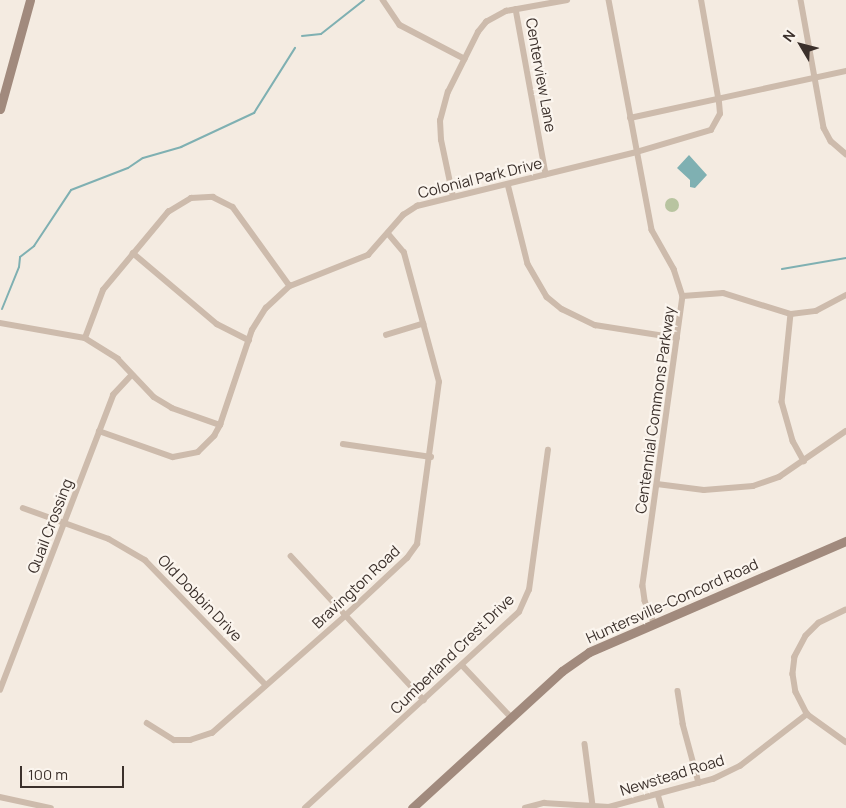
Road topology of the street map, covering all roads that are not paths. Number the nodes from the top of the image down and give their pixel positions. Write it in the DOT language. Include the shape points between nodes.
graph roads {
  1 [pos="30,0"];
  2 [pos="383,0"];
  3 [pos="567,0"];
  4 [pos="608,0"];
  5 [pos="701,0"];
  6 [pos="801,0"];
  7 [pos="516,9"];
  8 [pos="465,59"];
  9 [pos="846,71"];
  10 [pos="814,78"];
  11 [pos="719,99"];
  12 [pos="0,109"];
  13 [pos="630,118"];
  14 [pos="637,152"];
  15 [pos="846,154"];
  16 [pos="546,174"];
  17 [pos="508,184"];
  18 [pos="453,197"];
  19 [pos="388,234"];
  20 [pos="134,253"];
  21 [pos="290,286"];
  22 [pos="846,295"];
  23 [pos="683,296"];
  24 [pos="791,314"];
  25 [pos="0,322"];
  26 [pos="423,324"];
  27 [pos="386,335"];
  28 [pos="85,338"];
  29 [pos="678,338"];
  30 [pos="249,340"];
  31 [pos="131,376"];
  32 [pos="220,426"];
  33 [pos="99,431"];
  34 [pos="846,431"];
  35 [pos="343,444"];
  36 [pos="548,450"];
  37 [pos="431,457"];
  38 [pos="804,462"];
  39 [pos="657,484"];
  40 [pos="24,508"];
  41 [pos="64,523"];
  42 [pos="846,542"];
  43 [pos="291,556"];
  44 [pos="846,610"];
  45 [pos="345,616"];
  46 [pos="654,622"];
  47 [pos="462,665"];
  48 [pos="266,685"];
  49 [pos="0,690"];
  50 [pos="678,691"];
  51 [pos="424,700"];
  52 [pos="808,714"];
  53 [pos="512,718"];
  54 [pos="147,723"];
  55 [pos="846,742"];
  56 [pos="585,744"];
  57 [pos="699,783"];
  58 [pos="658,794"];
  59 [pos="0,797"];
  60 [pos="593,806"];
  61 [pos="51,808"];
  62 [pos="305,808"];
  63 [pos="412,808"];
  64 [pos="525,808"];
  65 [pos="662,808"];
  1 -- 12 [label="main road"];
  2 -- 8 [label="street" via="400,24"];
  3 -- 7 [label="street"];
  4 -- 13 [label="street, Centennial Commons Parkway"];
  5 -- 11 [label="street, Colonial Park Drive"];
  6 -- 10 [label="street"];
  7 -- 8 [label="street" via="497,14 486,22"];
  7 -- 16 [label="street, Centerview Lane"];
  8 -- 18 [label="street" via="448,92 440,121"];
  9 -- 10 [label="street"];
  10 -- 11 [label="street"];
  10 -- 15 [label="street" via="824,128 831,141"];
  11 -- 13 [label="street"];
  11 -- 14 [label="street, Colonial Park Drive" via="720,114 710,130"];
  13 -- 14 [label="street, Centennial Commons Parkway"];
  14 -- 16 [label="street, Colonial Park Drive"];
  14 -- 23 [label="street, Centennial Commons Parkway" via="652,230 674,269"];
  16 -- 17 [label="street, Colonial Park Drive"];
  17 -- 18 [label="street, Colonial Park Drive"];
  17 -- 29 [label="street" via="528,264 547,296 562,309 595,325"];
  18 -- 19 [label="street, Colonial Park Drive" via="416,206 403,215"];
  19 -- 21 [label="street, Colonial Park Drive" via="362,258"];
  19 -- 26 [label="street, Bravington Road" via="404,253"];
  20 -- 21 [label="street" via="179,203 191,198 213,197 241,215"];
  20 -- 28 [label="street" via="103,290"];
  20 -- 30 [label="street" via="217,324"];
  21 -- 30 [label="street, Colonial Park Drive" via="266,308"];
  22 -- 24 [label="street" via="816,311"];
  23 -- 24 [label="street" via="723,293"];
  23 -- 29 [label="street, Centennial Commons Parkway"];
  24 -- 38 [label="street" via="782,402 793,441"];
  25 -- 28 [label="street"];
  26 -- 27 [label="street"];
  26 -- 37 [label="street, Bravington Road" via="439,382"];
  28 -- 31 [label="street" via="118,359"];
  29 -- 39 [label="street, Centennial Commons Parkway"];
  30 -- 32 [label="street, Colonial Park Drive"];
  31 -- 32 [label="street" via="172,408"];
  31 -- 33 [label="street, Quail Crossing" via="113,395"];
  32 -- 33 [label="street, Colonial Park Drive" via="198,452 173,457"];
  33 -- 41 [label="street, Quail Crossing"];
  34 -- 38 [label="street"];
  35 -- 37 [label="street"];
  36 -- 47 [label="street, Cumberland Crest Drive" via="527,598 519,612"];
  37 -- 45 [label="street, Bravington Road" via="417,544 407,558"];
  38 -- 39 [label="street" via="779,477 731,490"];
  39 -- 46 [label="street, Centennial Commons Parkway" via="643,586"];
  40 -- 41 [label="street, Old Dobbin Drive"];
  41 -- 48 [label="street, Old Dobbin Drive" via="108,539 145,560"];
  41 -- 49 [label="street, Quail Crossing"];
  42 -- 46 [label="main road, Huntersville-Concord Road"];
  43 -- 45 [label="street"];
  44 -- 52 [label="street" via="811,630 796,657 793,674 796,692"];
  45 -- 48 [label="street, Bravington Road"];
  45 -- 51 [label="street"];
  46 -- 53 [label="main road, Huntersville-Concord Road" via="599,646 575,661"];
  47 -- 51 [label="street, Cumberland Crest Drive"];
  47 -- 53 [label="street"];
  48 -- 54 [label="street, Bravington Road" via="205,737 174,740"];
  50 -- 57 [label="street"];
  51 -- 62 [label="street, Cumberland Crest Drive"];
  52 -- 55 [label="street"];
  52 -- 57 [label="street, Newstead Road" via="740,766"];
  53 -- 63 [label="main road, Huntersville-Concord Road"];
  56 -- 60 [label="street"];
  57 -- 58 [label="street, Newstead Road"];
  58 -- 60 [label="street, Newstead Road" via="616,805"];
  58 -- 65 [label="street"];
  59 -- 61 [label="street"];
  60 -- 64 [label="street, Newstead Road" via="544,803"];
}
